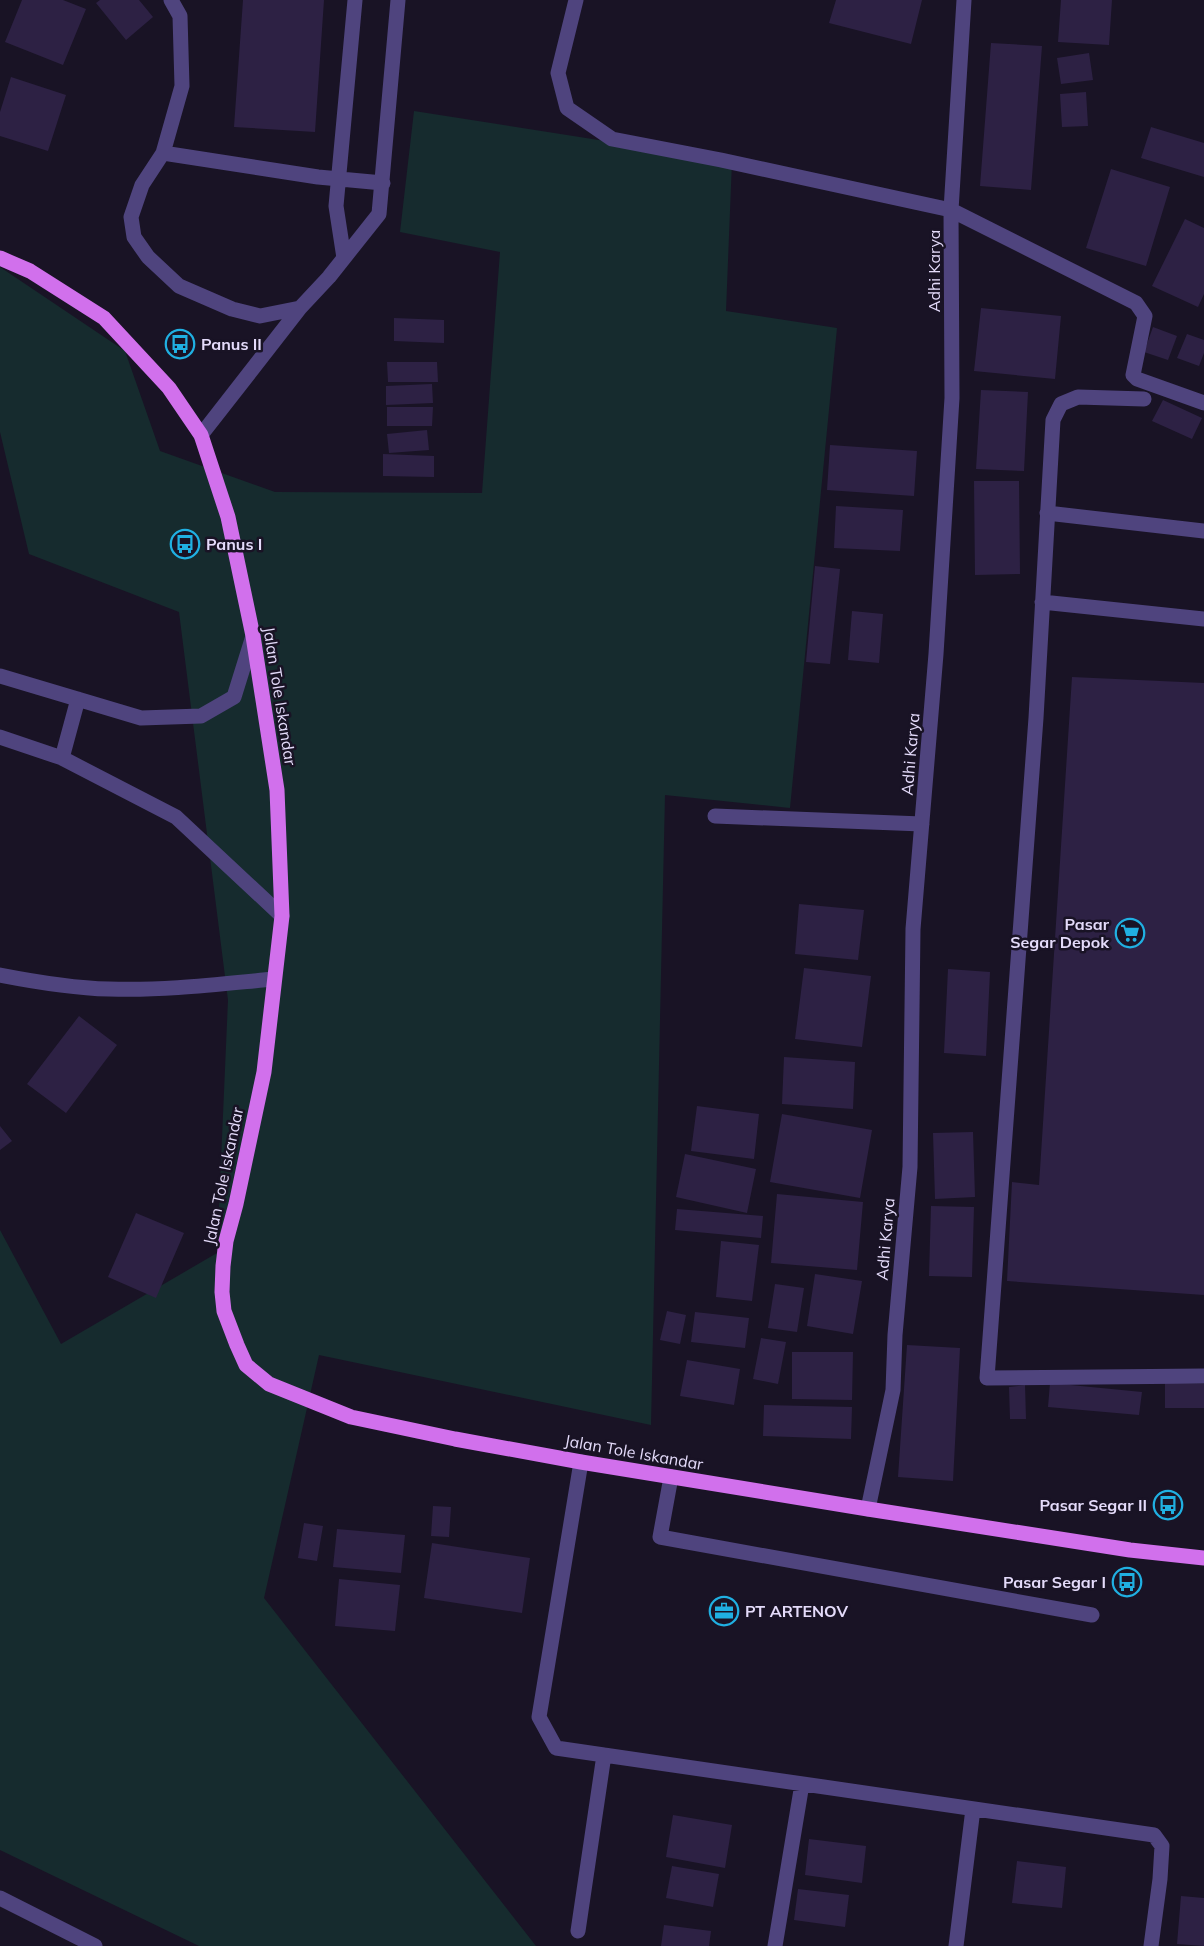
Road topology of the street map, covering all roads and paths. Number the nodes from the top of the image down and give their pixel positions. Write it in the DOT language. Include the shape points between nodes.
graph roads {
  1 [pos="171,0"];
  2 [pos="355,0"];
  3 [pos="398,0"];
  4 [pos="576,0"];
  5 [pos="964,0"];
  6 [pos="163,153"];
  7 [pos="339,180"];
  8 [pos="383,183"];
  9 [pos="951,210"];
  10 [pos="0,258"];
  11 [pos="344,258"];
  12 [pos="300,308"];
  13 [pos="1143,399"];
  14 [pos="1204,403"];
  15 [pos="201,435"];
  16 [pos="1047,513"];
  17 [pos="1204,531"];
  18 [pos="1042,602"];
  19 [pos="1204,619"];
  20 [pos="253,636"];
  21 [pos="0,676"];
  22 [pos="78,699"];
  23 [pos="0,737"];
  24 [pos="62,758"];
  25 [pos="715,816"];
  26 [pos="922,824"];
  27 [pos="282,916"];
  28 [pos="0,975"];
  29 [pos="274,979"];
  30 [pos="1204,1376"];
  31 [pos="580,1462"];
  32 [pos="671,1477"];
  33 [pos="868,1509"];
  34 [pos="1204,1558"];
  35 [pos="1092,1615"];
  36 [pos="604,1755"];
  37 [pos="802,1784"];
  38 [pos="973,1809"];
  39 [pos="0,1898"];
  40 [pos="578,1931"];
  41 [pos="78,1942"];
  42 [pos="95,1946"];
  43 [pos="775,1946"];
  44 [pos="956,1946"];
  45 [pos="1151,1946"];
  1 -- 6 [label="street" via="180,16 182,86"];
  2 -- 7 [label="street"];
  3 -- 8 [label="street"];
  4 -- 9 [label="street" via="558,74 567,108 612,139"];
  5 -- 9 [label="street, Adhi Karya"];
  6 -- 7 [label="street"];
  6 -- 12 [label="street" via="142,185 131,217 134,237 148,257 179,286 232,309 260,316"];
  7 -- 8 [label="street"];
  7 -- 11 [label="street" via="336,206"];
  8 -- 11 [label="street" via="379,214"];
  9 -- 14 [label="street" via="1136,303 1145,316 1133,375"];
  9 -- 26 [label="street, Adhi Karya" via="952,398"];
  10 -- 15 [label="main road, Jalan Tole Iskandar" via="30,271 104,318 169,388"];
  11 -- 12 [label="street"];
  12 -- 15 [label="street"];
  13 -- 16 [label="street" via="1078,397 1061,404 1053,420"];
  15 -- 20 [label="main road, Jalan Tole Iskandar" via="228,517"];
  16 -- 17 [label="street"];
  16 -- 18 [label="street"];
  18 -- 19 [label="street"];
  18 -- 30 [label="street" via="987,1378"];
  20 -- 22 [label="street" via="234,697 201,716 141,718"];
  20 -- 27 [label="main road, Jalan Tole Iskandar" via="277,790"];
  21 -- 22 [label="street"];
  22 -- 24 [label="street"];
  23 -- 24 [label="street"];
  24 -- 27 [label="street" via="176,817"];
  25 -- 26 [label="street"];
  26 -- 33 [label="street, Adhi Karya" via="913,929 910,1167 893,1390"];
  27 -- 29 [label="main road, Jalan Tole Iskandar"];
  28 -- 29 [label="street" via="109,989"];
  29 -- 31 [label="main road, Jalan Tole Iskandar" via="264,1072 223,1266 224,1311 246,1365 269,1384 351,1417"];
  31 -- 32 [label="main road, Jalan Tole Iskandar"];
  31 -- 36 [label="street" via="539,1717 556,1748"];
  32 -- 33 [label="main road, Jalan Tole Iskandar"];
  32 -- 35 [label="street" via="660,1537"];
  33 -- 34 [label="main road, Jalan Tole Iskandar"];
  36 -- 37 [label="street"];
  36 -- 40 [label="street"];
  37 -- 38 [label="street"];
  37 -- 43 [label="street"];
  38 -- 44 [label="street"];
  38 -- 45 [label="street" via="1154,1835 1161,1846"];
  39 -- 41 [label="street"];
  41 -- 42 [label="street"];
}
